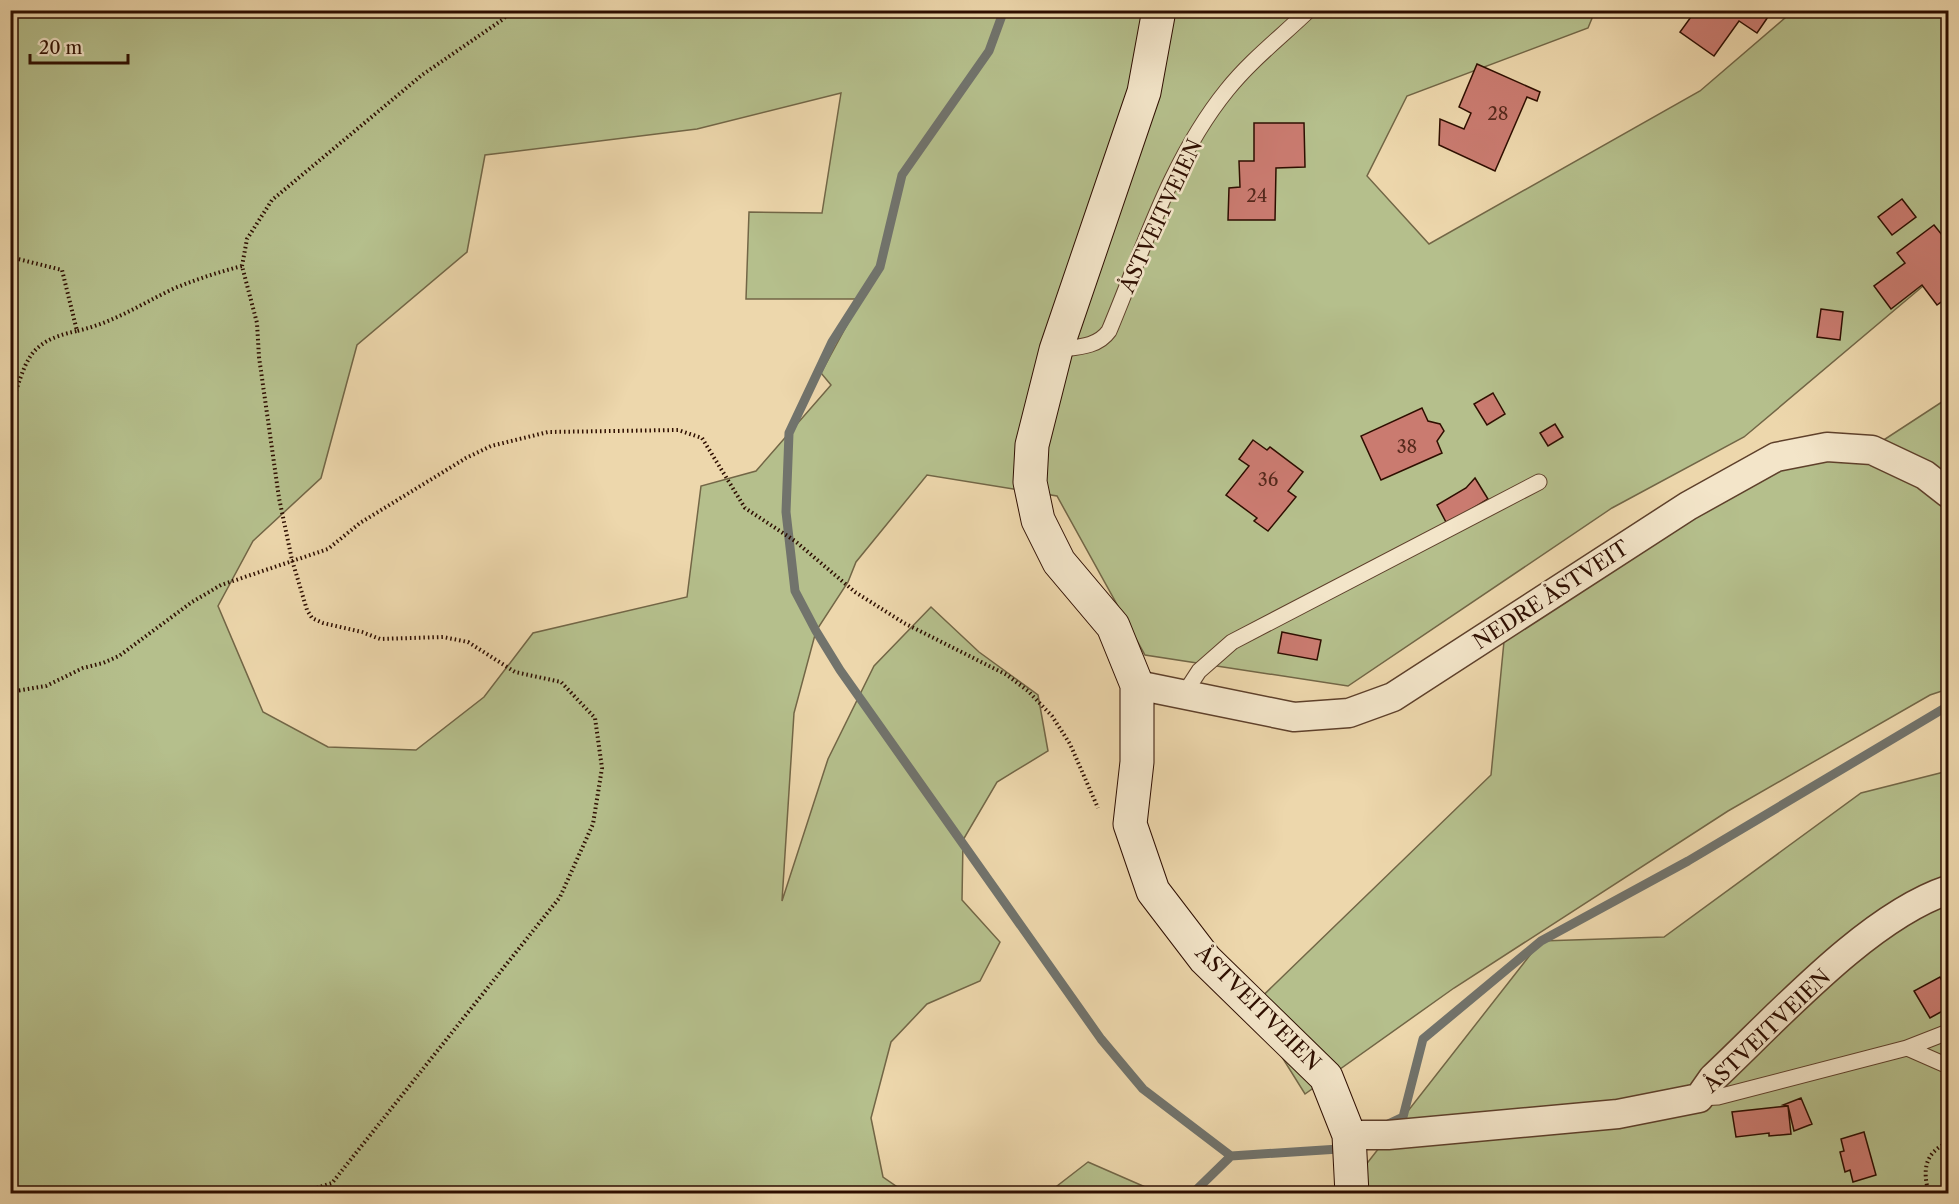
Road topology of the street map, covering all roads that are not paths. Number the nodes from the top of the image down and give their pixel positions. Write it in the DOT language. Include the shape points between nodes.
graph roads {
  1 [pos="1159,10"];
  2 [pos="1309,10"];
  3 [pos="1056,350"];
  4 [pos="1539,482"];
  5 [pos="1948,493"];
  6 [pos="1137,685"];
  7 [pos="1184,694"];
  8 [pos="1948,890"];
  9 [pos="1948,1032"];
  10 [pos="1907,1048"];
  11 [pos="1948,1066"];
  12 [pos="1699,1098"];
  13 [pos="1351,1165"];
  1 -- 3 [label="street, ÅSTVEITVEIEN" via="1144,92"];
  2 -- 3 [label="lane, ÅSTVEITVEIEN" via="1226,91 1187,151 1103,340"];
  3 -- 6 [label="street, ÅSTVEITVEIEN" via="1032,445 1030,482 1038,520 1059,562 1113,626"];
  4 -- 7 [label="lane" via="1232,642 1199,671"];
  5 -- 7 [label="street, NEDRE ÅSTVEIT" via="1926,476 1872,450 1827,447 1776,457 1688,506 1393,697 1349,713 1294,717"];
  6 -- 7 [label="street, NEDRE ÅSTVEIT"];
  6 -- 13 [label="street, ÅSTVEITVEIEN" via="1137,762 1130,824 1153,891 1205,959 1326,1077"];
  8 -- 12 [label="street, ÅSTVEITVEIEN" via="1894,918 1856,945 1713,1078"];
  9 -- 10 [label="lane"];
  10 -- 11 [label="lane"];
  10 -- 12 [label="lane" via="1718,1097"];
  12 -- 13 [label="street, ÅSTVEITVEIEN" via="1618,1114 1388,1135"];
}
